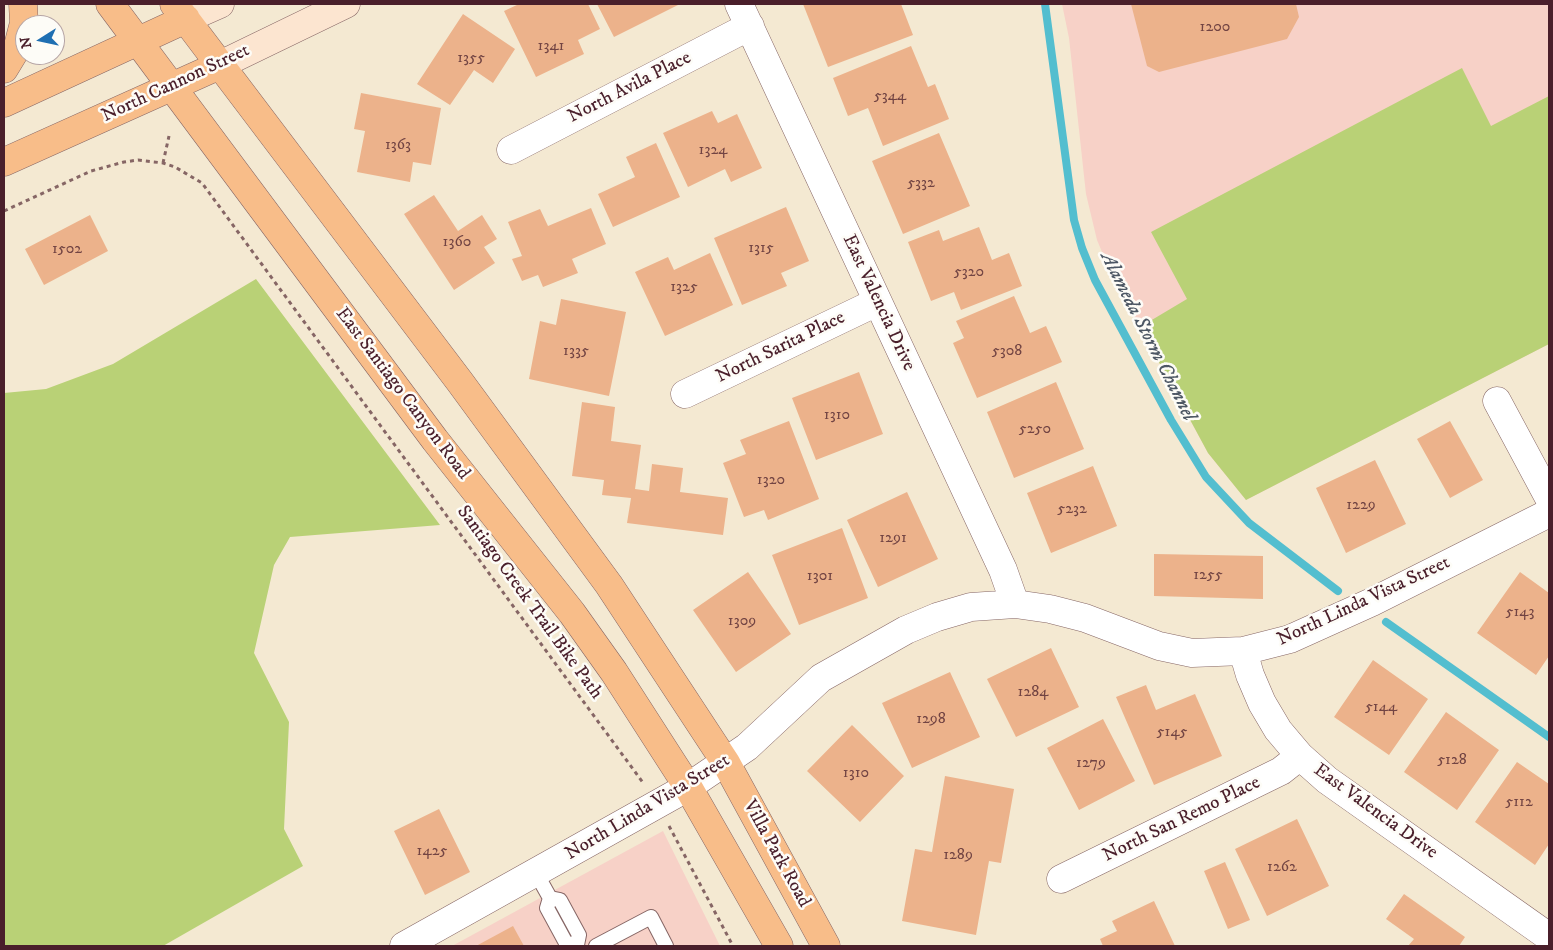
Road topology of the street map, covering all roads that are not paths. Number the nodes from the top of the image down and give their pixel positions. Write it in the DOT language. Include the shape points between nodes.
graph roads {
  1 [pos="24,4"];
  2 [pos="110,4"];
  3 [pos="220,4"];
  4 [pos="346,4"];
  5 [pos="180,12"];
  6 [pos="744,15"];
  7 [pos="138,41"];
  8 [pos="220,64"];
  9 [pos="4,69"];
  10 [pos="172,86"];
  11 [pos="4,103"];
  12 [pos="511,150"];
  13 [pos="4,162"];
  14 [pos="877,302"];
  15 [pos="685,394"];
  16 [pos="1497,401"];
  17 [pos="1549,498"];
  18 [pos="1549,514"];
  19 [pos="1015,604"];
  20 [pos="1244,651"];
  21 [pos="1300,756"];
  22 [pos="726,763"];
  23 [pos="688,787"];
  24 [pos="536,873"];
  25 [pos="1061,879"];
  26 [pos="1549,937"];
  27 [pos="404,946"];
  28 [pos="578,946"];
  29 [pos="596,946"];
  30 [pos="666,946"];
  31 [pos="779,946"];
  32 [pos="826,946"];
  1 -- 9 [label="main road" via="24,23 18,46"];
  2 -- 7 [label="main road, East Santiago Canyon Road"];
  3 -- 5 [label="main road"];
  4 -- 8 [label="main road, North Cannon Street"];
  5 -- 7 [label="main road"];
  5 -- 8 [label="main road"];
  6 -- 12 [label="street, North Avila Place"];
  6 -- 14 [label="street, East Valencia Drive"];
  7 -- 10 [label="main road, East Santiago Canyon Road"];
  7 -- 11 [label="main road"];
  8 -- 10 [label="main road, North Cannon Street"];
  8 -- 22 [label="main road" via="609,585"];
  10 -- 13 [label="main road, North Cannon Street"];
  10 -- 23 [label="main road, East Santiago Canyon Road" via="435,440 572,614 614,672"];
  14 -- 15 [label="street, North Sarita Place"];
  14 -- 19 [label="street, East Valencia Drive" via="1003,570"];
  16 -- 17 [label="street"];
  18 -- 20 [label="street, North Linda Vista Street" via="1290,639"];
  19 -- 20 [label="street, North Linda Vista Street" via="1085,618 1159,646 1192,652"];
  19 -- 22 [label="street, North Linda Vista Street" via="971,607 938,617 850,660 797,697 762,733"];
  20 -- 21 [label="street, East Valencia Drive" via="1262,703 1278,730"];
  21 -- 25 [label="street, North San Remo Place" via="1281,771"];
  21 -- 26 [label="street, East Valencia Drive" via="1327,780"];
  22 -- 23 [label="street, North Linda Vista Street"];
  22 -- 32 [label="main road, Villa Park Road"];
  23 -- 24 [label="street, North Linda Vista Street"];
  23 -- 31 [label="main road"];
  24 -- 27 [label="street, North Linda Vista Street"];
  24 -- 28 [label="lane" via="550,898 546,908 566,943"];
  29 -- 30 [label="lane" via="650,917"];
}
